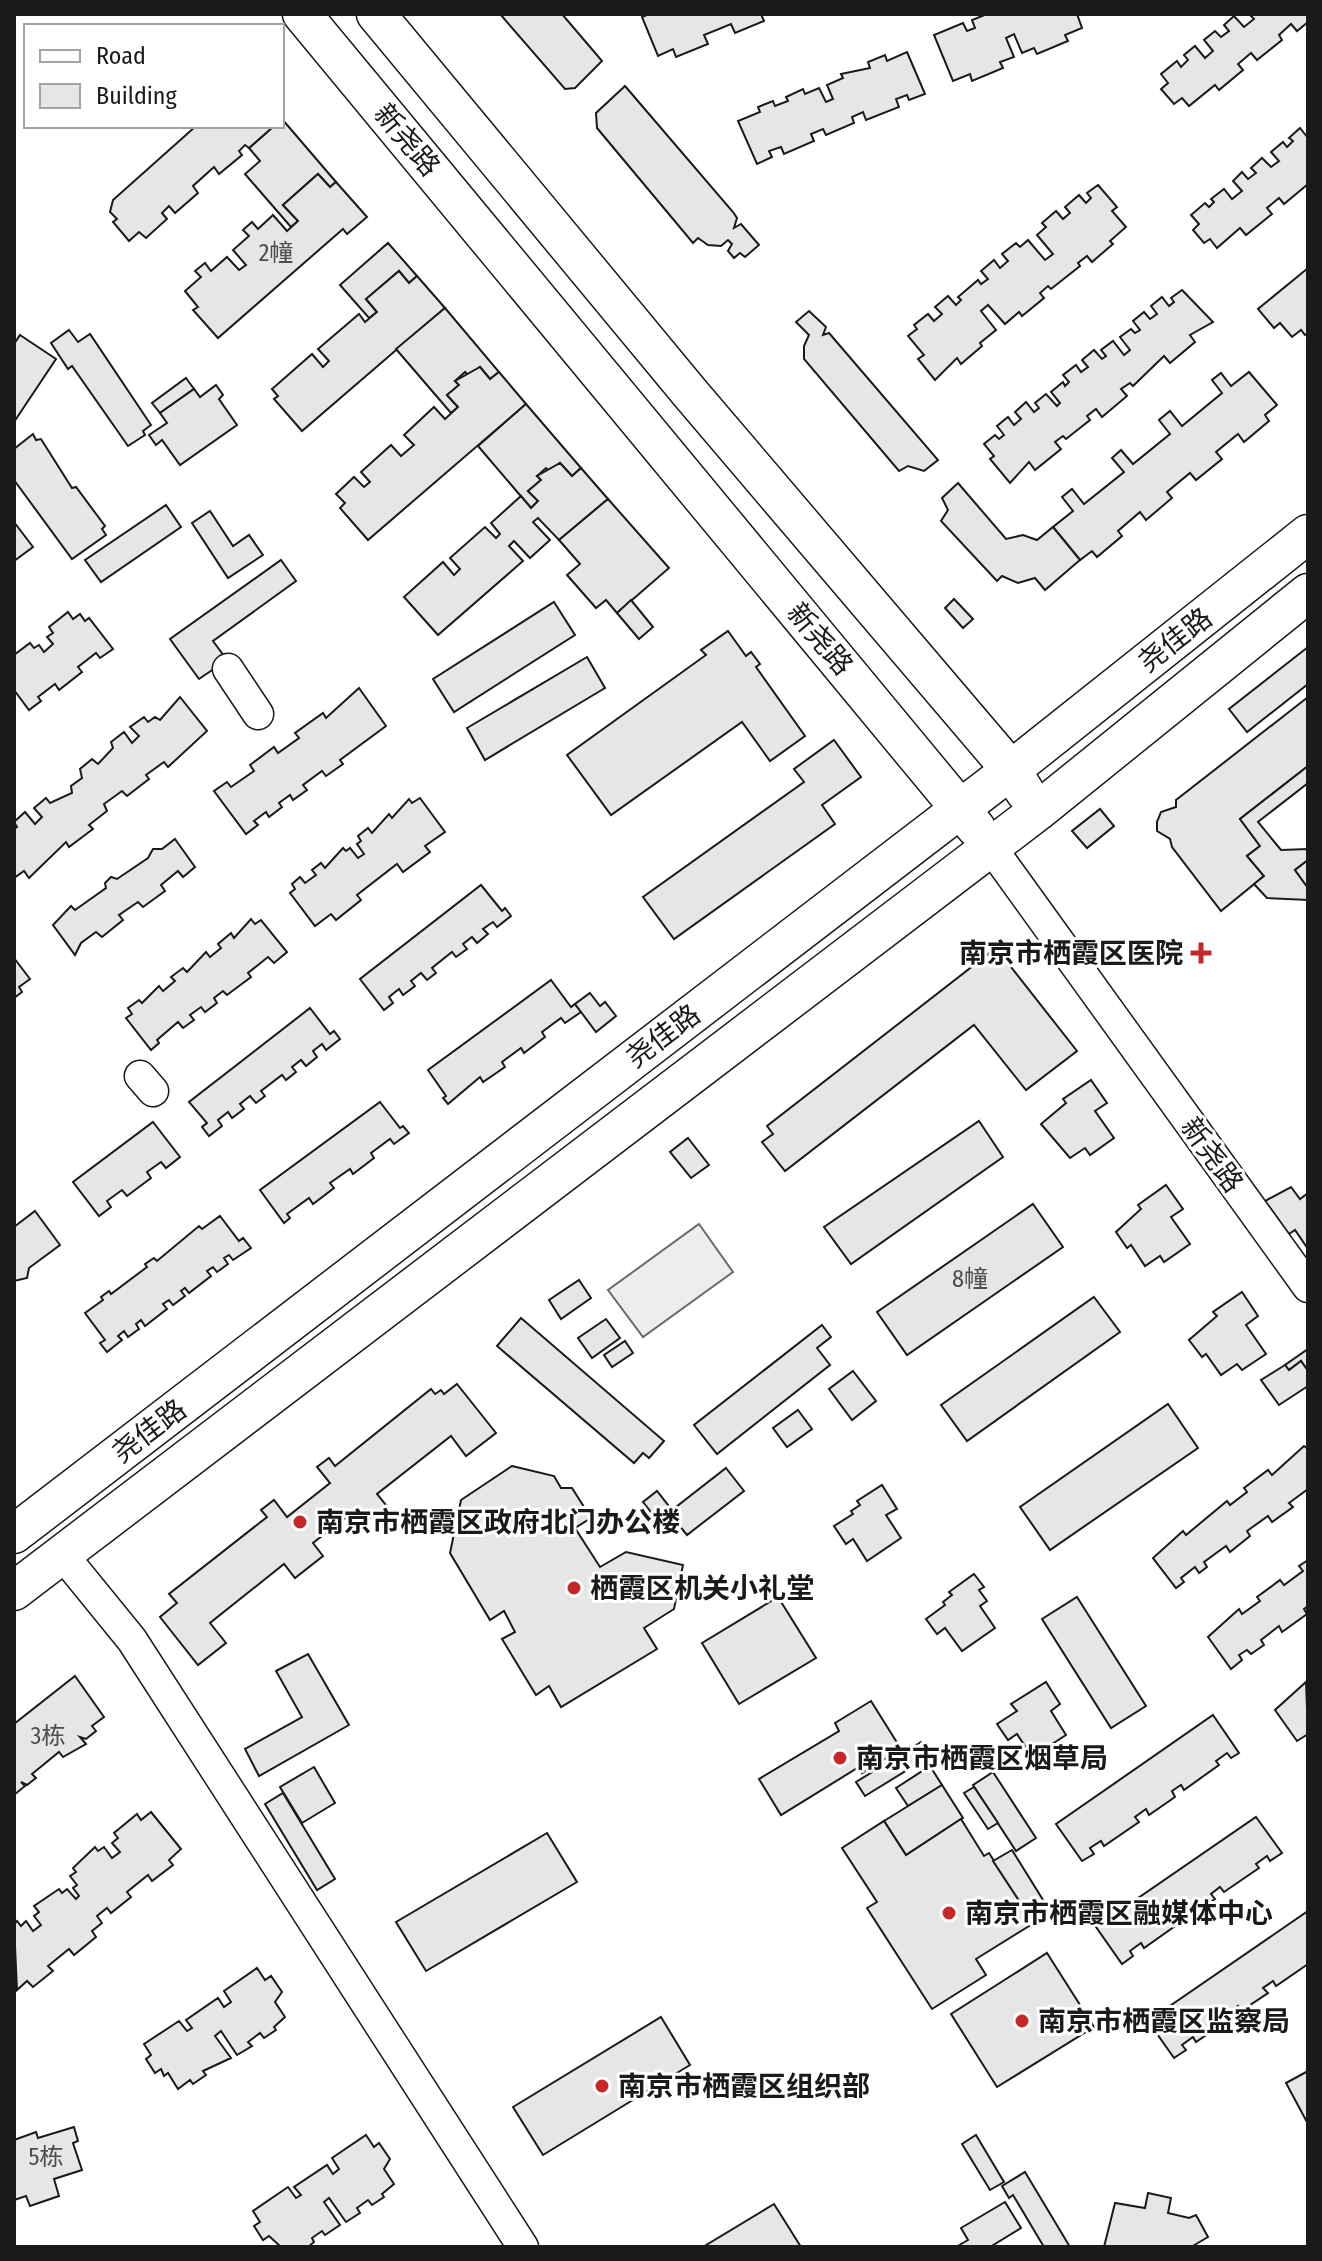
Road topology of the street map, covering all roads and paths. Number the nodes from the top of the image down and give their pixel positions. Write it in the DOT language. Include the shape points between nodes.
graph roads {
  1 [pos="302,14"];
  2 [pos="376,14"];
  3 [pos="1308,534"];
  4 [pos="1308,593"];
  5 [pos="228,669"];
  6 [pos="258,714"];
  7 [pos="1011,770"];
  8 [pos="961,809"];
  9 [pos="1038,811"];
  10 [pos="990,846"];
  11 [pos="1308,1287"];
  12 [pos="14,1534"];
  13 [pos="62,1554"];
  14 [pos="14,1591"];
  15 [pos="523,2247"];
  1 -- 8 [label="main road, 新尧路"];
  2 -- 7 [label="main road, 新尧路"];
  3 -- 7 [label="main road, 尧佳路"];
  4 -- 9 [label="main road, 尧佳路"];
  5 -- 6 [label="street"];
  7 -- 8 [label="main road, 尧佳路"];
  7 -- 9 [label="main road, 新尧路"];
  8 -- 10 [label="main road, 新尧路"];
  8 -- 12 [label="main road, 尧佳路"];
  9 -- 10 [label="main road, 尧佳路"];
  10 -- 11 [label="street, 新尧路"];
  10 -- 13 [label="main road, 尧佳路"];
  13 -- 14 [label="main road, 尧佳路"];
  13 -- 15 [label="street" via="132,1640"];
}
